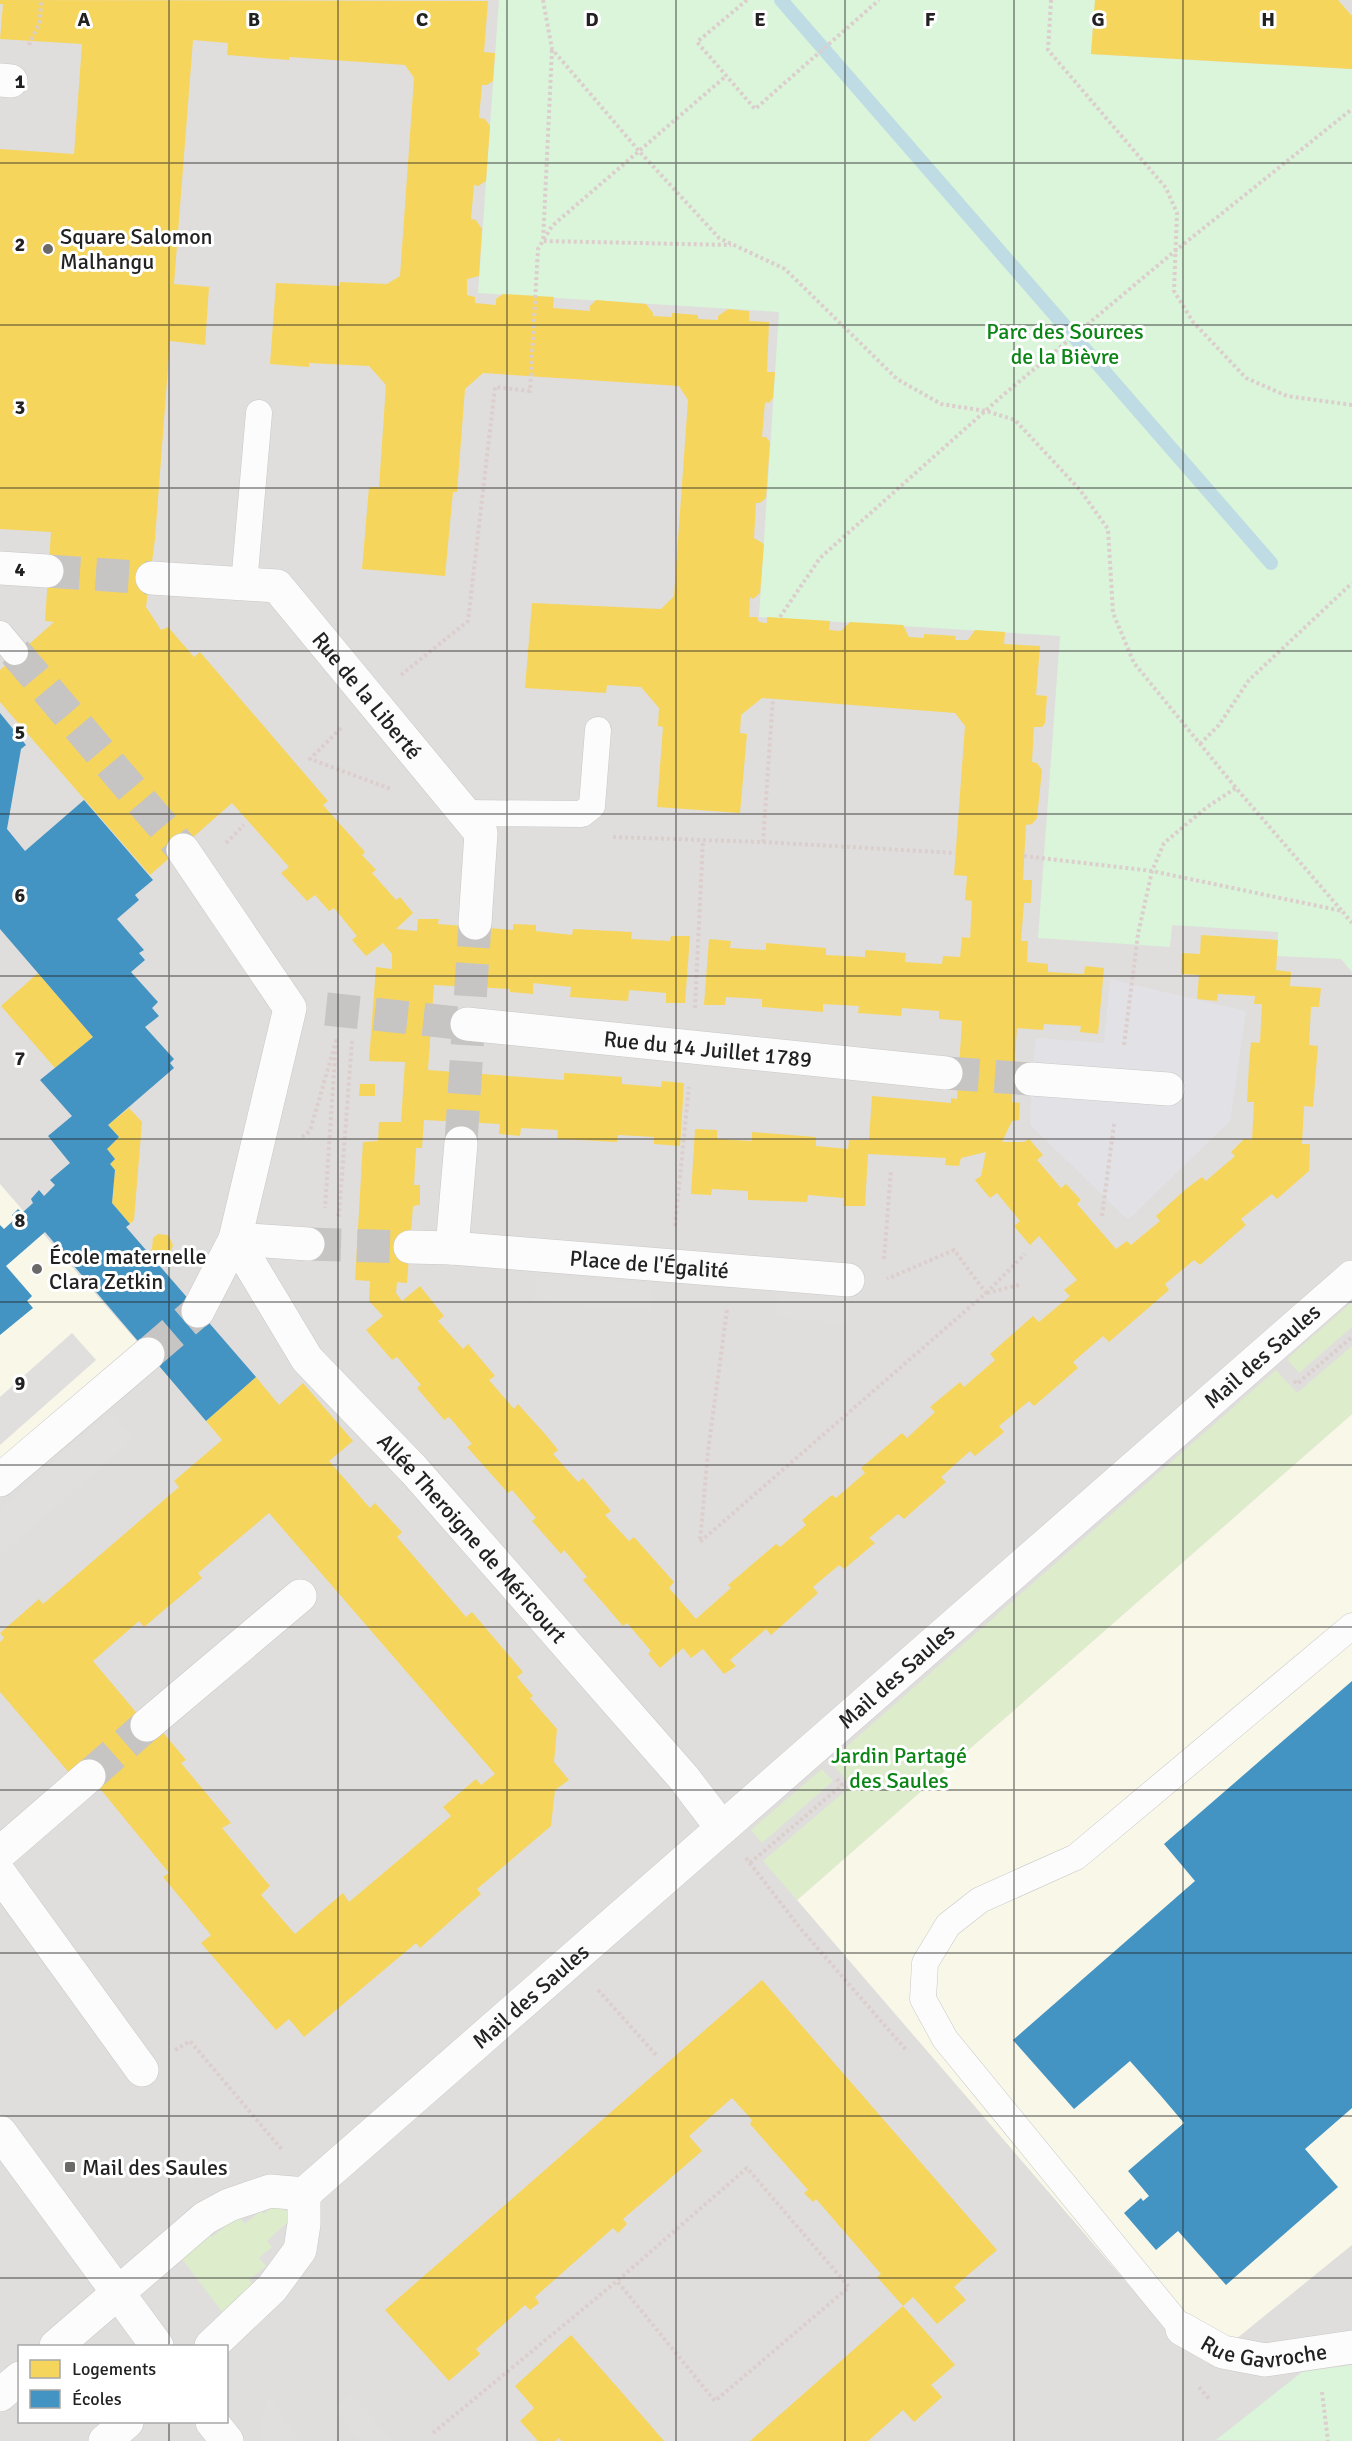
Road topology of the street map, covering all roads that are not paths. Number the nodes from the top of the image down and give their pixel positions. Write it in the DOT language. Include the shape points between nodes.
graph roads {
  1 [pos="259,413"];
  2 [pos="0,568"];
  3 [pos="47,571"];
  4 [pos="152,578"];
  5 [pos="244,584"];
  6 [pos="598,730"];
  7 [pos="465,813"];
  8 [pos="183,850"];
  9 [pos="475,923"];
  10 [pos="468,1024"];
  11 [pos="946,1073"];
  12 [pos="1031,1079"];
  13 [pos="1168,1089"];
  14 [pos="461,1143"];
  15 [pos="235,1239"];
  16 [pos="308,1244"];
  17 [pos="410,1247"];
  18 [pos="452,1248"];
  19 [pos="1352,1277"];
  20 [pos="848,1280"];
  21 [pos="198,1311"];
  22 [pos="148,1354"];
  23 [pos="0,1480"];
  24 [pos="300,1596"];
  25 [pos="1352,1626"];
  26 [pos="147,1725"];
  27 [pos="89,1776"];
  28 [pos="722,1827"];
  29 [pos="0,1853"];
  30 [pos="0,1874"];
  31 [pos="142,2070"];
  32 [pos="0,2132"];
  33 [pos="304,2194"];
  34 [pos="118,2293"];
  35 [pos="1182,2329"];
  36 [pos="57,2345"];
  37 [pos="157,2345"];
  38 [pos="212,2345"];
  39 [pos="1352,2347"];
  40 [pos="18,2380"];
  41 [pos="0,2395"];
  42 [pos="125,2423"];
  43 [pos="214,2423"];
  44 [pos="105,2441"];
  45 [pos="227,2441"];
  1 -- 5 [label="lane"];
  2 -- 3 [label="street"];
  4 -- 5 [label="street, Rue de la Liberté"];
  5 -- 7 [label="street, Rue de la Liberté" via="277,586"];
  6 -- 7 [label="lane" via="592,806 582,814"];
  7 -- 9 [label="street, Rue de la Liberté" via="481,833"];
  8 -- 15 [label="street" via="290,1008"];
  10 -- 11 [label="street, Rue du 14 Juillet 1789"];
  12 -- 13 [label="street"];
  14 -- 18 [label="street"];
  15 -- 16 [label="street"];
  15 -- 21 [label="street"];
  15 -- 28 [label="street, Allée Theroigne de Méricourt" via="307,1359 414,1470 683,1777"];
  17 -- 18 [label="street, Place de l'Égalité"];
  18 -- 20 [label="street, Place de l'Égalité"];
  19 -- 28 [label="street, Mail des Saules"];
  22 -- 23 [label="street"];
  24 -- 26 [label="street"];
  25 -- 35 [label="lane" via="1076,1857 980,1900 948,1924 925,1963 922,1999 945,2039"];
  27 -- 29 [label="street"];
  28 -- 33 [label="street, Mail des Saules"];
  30 -- 31 [label="street"];
  32 -- 34 [label="street"];
  33 -- 34 [label="street" via="270,2191 229,2205 205,2218"];
  33 -- 38 [label="street" via="300,2250 272,2288"];
  34 -- 36 [label="street"];
  34 -- 37 [label="street"];
  35 -- 39 [label="street, Rue Gavroche" via="1223,2352 1265,2360"];
  40 -- 41 [label="street"];
  42 -- 44 [label="street"];
  43 -- 45 [label="street"];
}
